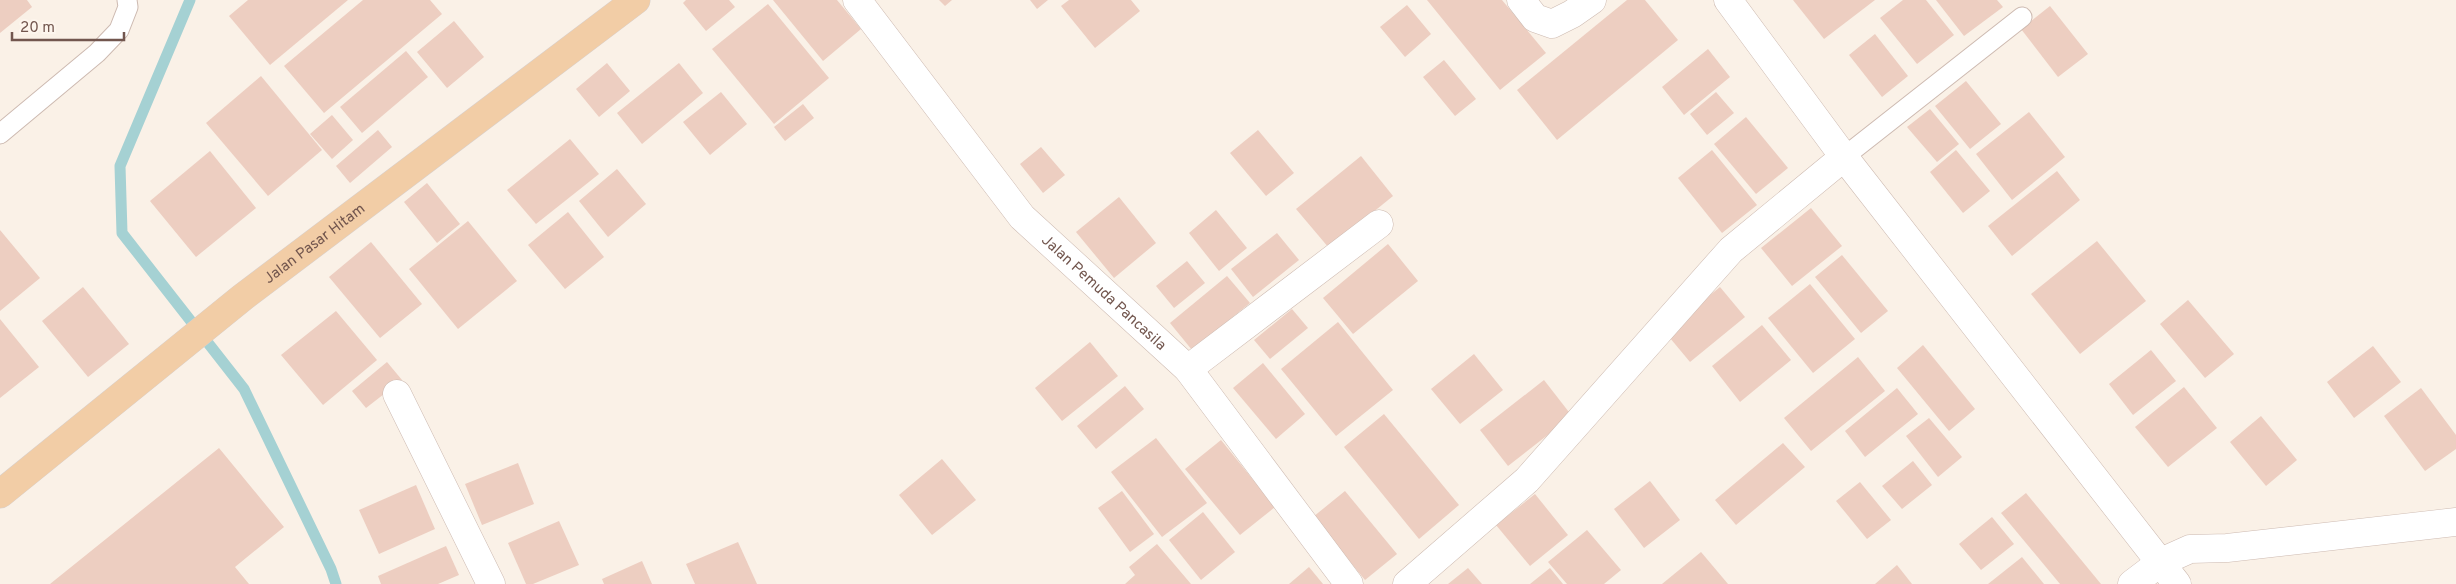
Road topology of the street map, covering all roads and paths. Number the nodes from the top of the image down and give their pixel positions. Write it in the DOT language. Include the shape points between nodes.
graph roads {
  1 [pos="127,0"];
  2 [pos="636,0"];
  3 [pos="857,0"];
  4 [pos="1521,0"];
  5 [pos="1592,0"];
  6 [pos="1728,0"];
  7 [pos="2022,17"];
  8 [pos="0,134"];
  9 [pos="1844,157"];
  10 [pos="1379,224"];
  11 [pos="1188,369"];
  12 [pos="397,394"];
  13 [pos="0,494"];
  14 [pos="2456,522"];
  15 [pos="2161,562"];
  16 [pos="491,584"];
  17 [pos="1349,584"];
  18 [pos="1407,584"];
  19 [pos="2132,584"];
  20 [pos="2177,584"];
  1 -- 8 [label="lane" via="128,8 119,30"];
  2 -- 13 [label="main road, Jalan Pasar Hitam" via="242,297"];
  3 -- 11 [label="street, Jalan Pemuda Pancasila" via="1022,217"];
  4 -- 5 [label="street" via="1535,18 1552,24"];
  6 -- 9 [label="street"];
  7 -- 9 [label="lane"];
  9 -- 15 [label="street"];
  9 -- 18 [label="street" via="1732,250 1527,480"];
  10 -- 11 [label="street"];
  11 -- 17 [label="street, Jalan Pemuda Pancasila"];
  12 -- 16 [label="street"];
  14 -- 15 [label="street" via="2227,548 2190,549"];
  15 -- 19 [label="street"];
  15 -- 20 [label="street"];
}
